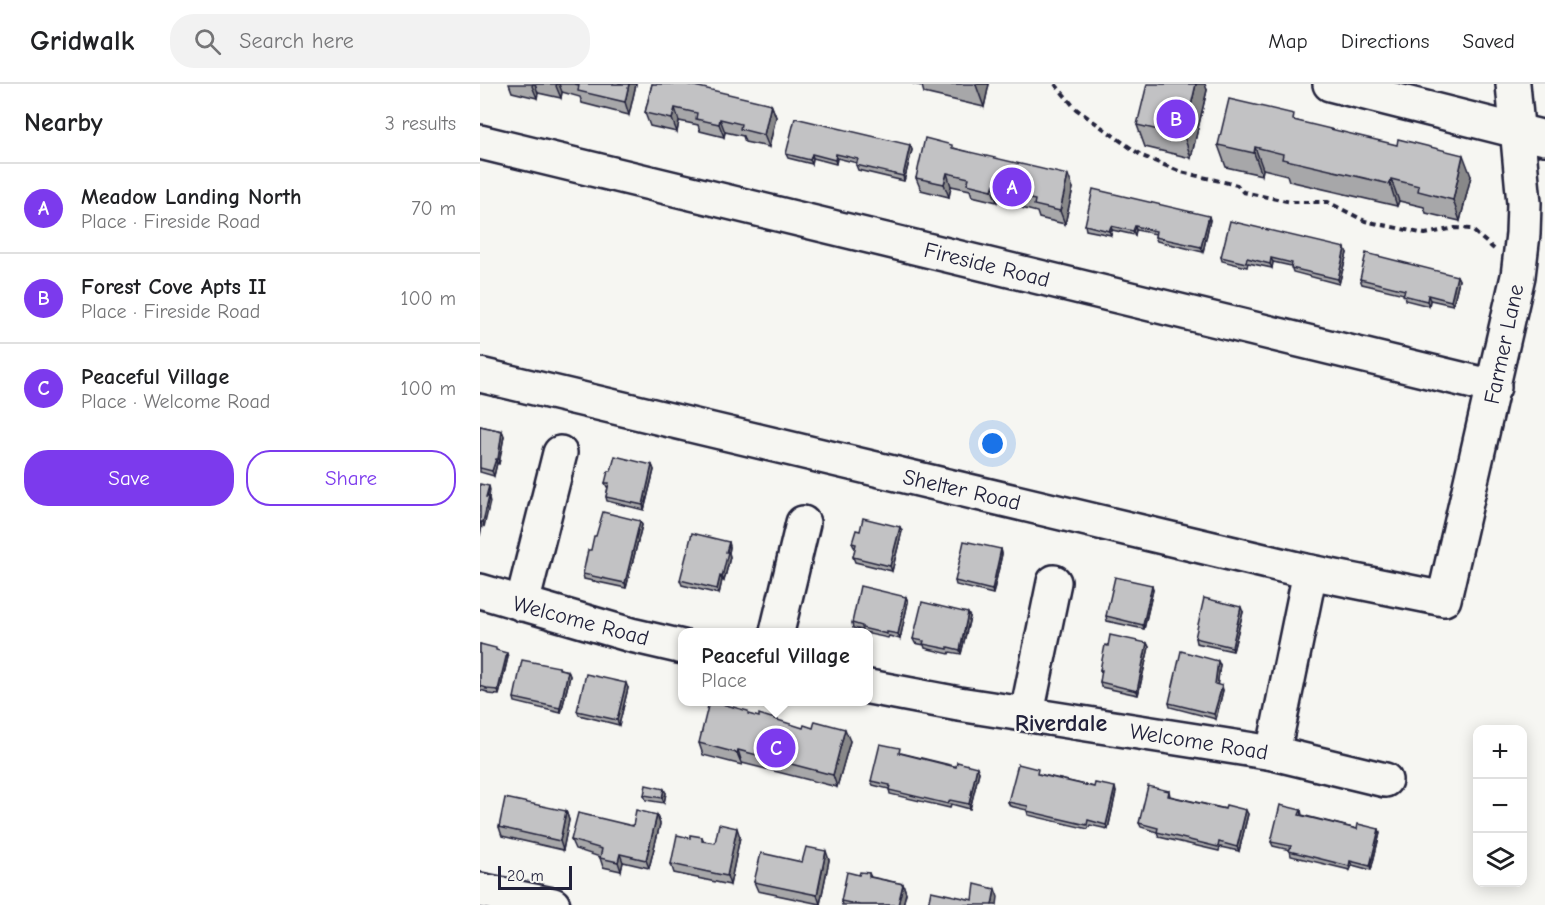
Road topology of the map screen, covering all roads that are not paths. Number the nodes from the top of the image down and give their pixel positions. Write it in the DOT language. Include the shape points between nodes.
graph roads {
  1 [pos="1330,84"];
  2 [pos="1513,84"];
  3 [pos="1531,135"];
  4 [pos="480,142"];
  5 [pos="480,375"];
  6 [pos="1494,387"];
  7 [pos="560,453"];
  8 [pos="803,523"];
  9 [pos="1310,572"];
  10 [pos="1054,582"];
  11 [pos="480,591"];
  12 [pos="1444,600"];
  13 [pos="522,604"];
  14 [pos="778,628"];
  15 [pos="678,646"];
  16 [pos="873,688"];
  17 [pos="1027,714"];
  18 [pos="1273,753"];
  19 [pos="1386,780"];
  20 [pos="480,890"];
  21 [pos="553,905"];
  1 -- 3 [label="street"];
  2 -- 3 [label="street, Farmer Lane"];
  3 -- 6 [label="street, Farmer Lane" via="1518,276"];
  4 -- 6 [label="street, Fireside Road"];
  5 -- 9 [label="street, Shelter Road"];
  6 -- 12 [label="street, Farmer Lane"];
  7 -- 13 [label="street"];
  8 -- 14 [label="street"];
  9 -- 12 [label="street, Shelter Road"];
  9 -- 18 [label="street"];
  10 -- 17 [label="street"];
  11 -- 13 [label="street, Welcome Road"];
  13 -- 15 [label="street, Welcome Road"];
  16 -- 17 [label="street, Welcome Road"];
  17 -- 18 [label="street, Welcome Road"];
  18 -- 19 [label="street, Welcome Road"];
  20 -- 21 [label="street"];
}
